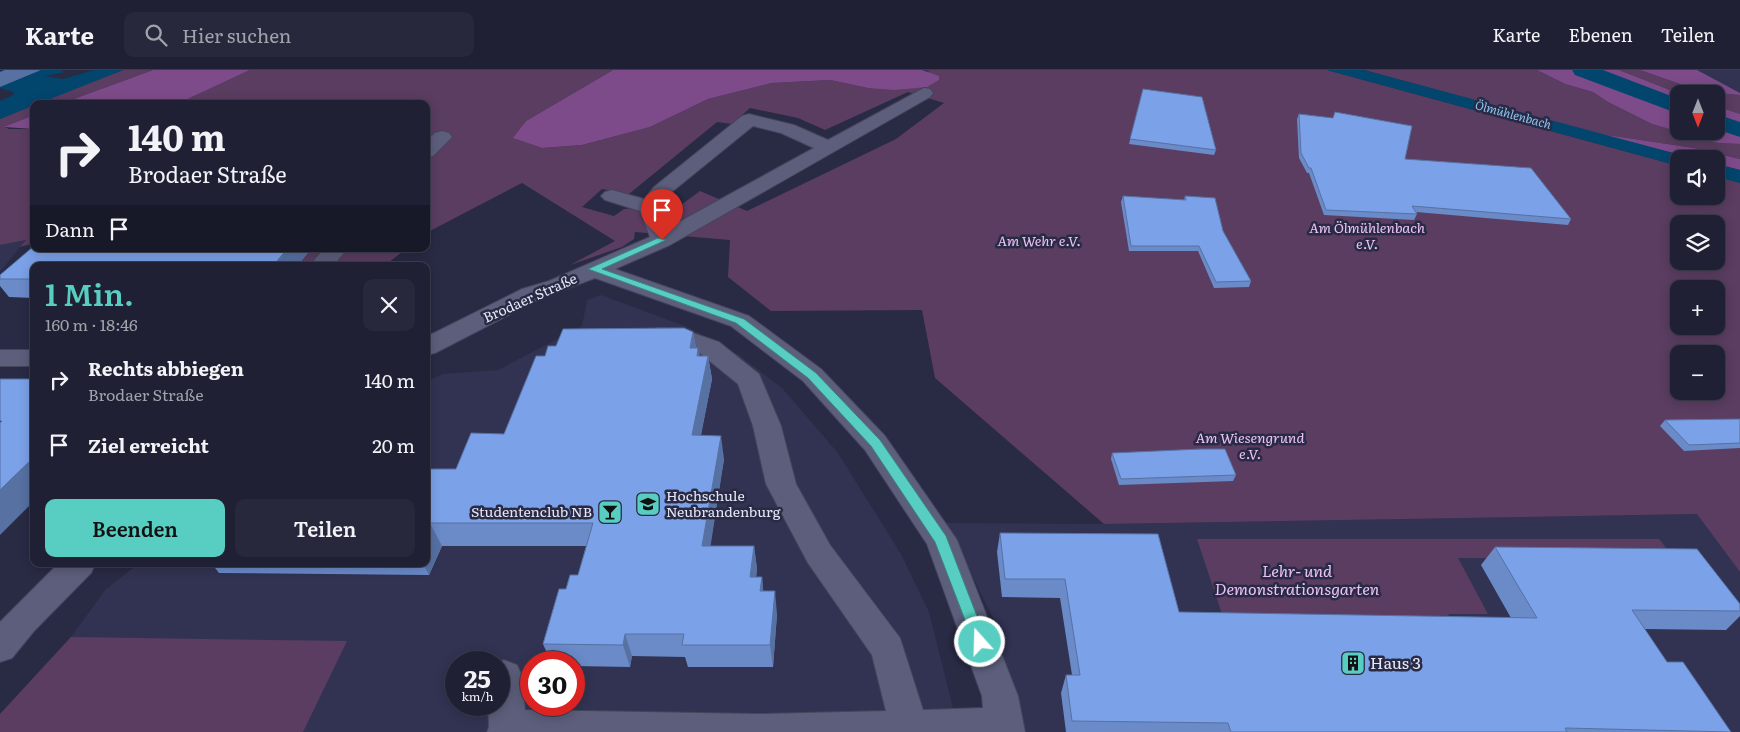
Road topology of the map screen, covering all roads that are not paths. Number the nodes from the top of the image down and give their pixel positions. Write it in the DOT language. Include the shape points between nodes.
graph roads {
  1 [pos="924,93"];
  2 [pos="442,138"];
  3 [pos="430,148"];
  4 [pos="829,148"];
  5 [pos="612,196"];
  6 [pos="649,206"];
  7 [pos="662,240"];
  8 [pos="333,252"];
  9 [pos="324,262"];
  10 [pos="593,269"];
  11 [pos="628,336"];
  12 [pos="430,345"];
  13 [pos="0,358"];
  14 [pos="30,358"];
  15 [pos="76,567"];
  16 [pos="0,646"];
  17 [pos="506,716"];
  18 [pos="909,727"];
  19 [pos="1006,729"];
  20 [pos="507,730"];
  21 [pos="726,732"];
  1 -- 4 [label="street, Brodaer Straße"];
  2 -- 3 [label="street"];
  4 -- 6 [label="street" via="787,128 750,120 661,191"];
  4 -- 7 [label="street, Brodaer Straße"];
  5 -- 6 [label="street"];
  6 -- 7 [label="street"];
  7 -- 10 [label="street, Brodaer Straße"];
  8 -- 9 [label="street"];
  10 -- 12 [label="street, Brodaer Straße" via="531,294"];
  10 -- 19 [label="street" via="740,321 812,375 875,443 941,540 1000,696"];
  11 -- 18 [label="street" via="681,337 710,348 750,380 767,426 781,484 819,554 888,649"];
  13 -- 14 [label="street"];
  15 -- 16 [label="street"];
  17 -- 20 [label="street"];
  18 -- 19 [label="street"];
  18 -- 21 [label="street"];
  20 -- 21 [label="street"];
}
